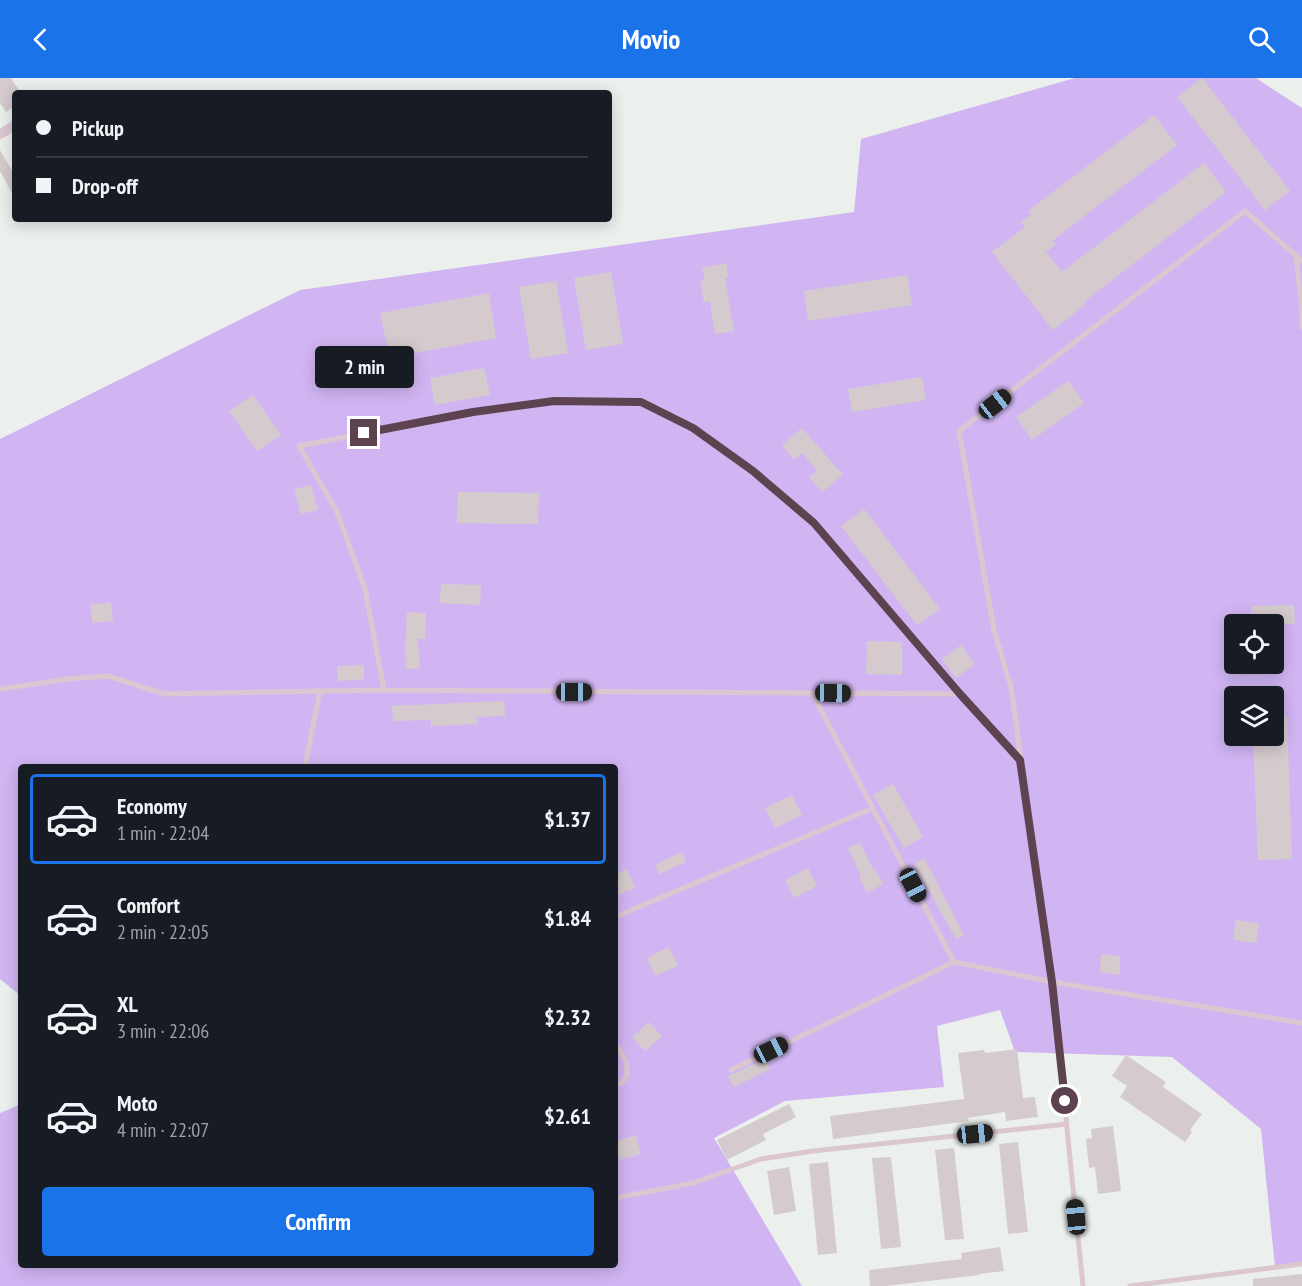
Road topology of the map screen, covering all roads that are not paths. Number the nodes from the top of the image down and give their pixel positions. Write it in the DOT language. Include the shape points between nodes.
graph roads {
  1 [pos="1296,256"];
  2 [pos="1302,261"];
  3 [pos="1302,327"];
  4 [pos="0,689"];
  5 [pos="384,690"];
  6 [pos="320,691"];
  7 [pos="812,693"];
  8 [pos="960,694"];
  9 [pos="1020,760"];
  10 [pos="305,764"];
  11 [pos="873,808"];
  12 [pos="618,916"];
  13 [pos="954,962"];
  14 [pos="1052,982"];
  15 [pos="1302,1023"];
  16 [pos="618,1047"];
  17 [pos="731,1070"];
  18 [pos="618,1085"];
  19 [pos="1067,1124"];
  20 [pos="618,1197"];
  21 [pos="1302,1264"];
  22 [pos="1083,1286"];
  23 [pos="1130,1286"];
  1 -- 2 [label="lane"];
  1 -- 3 [label="lane"];
  1 -- 9 [label="lane" via="1245,211 959,431 994,630 1011,687"];
  4 -- 6 [label="lane" via="108,676 165,694"];
  5 -- 6 [label="lane"];
  5 -- 7 [label="lane"];
  5 -- 8 [label="lane" via="365,589 337,512 299,446 473,412 554,401 641,402 693,428 753,471 814,523"];
  6 -- 10 [label="lane"];
  7 -- 8 [label="lane"];
  7 -- 11 [label="lane"];
  8 -- 9 [label="lane"];
  9 -- 14 [label="lane"];
  11 -- 12 [label="lane"];
  11 -- 13 [label="lane"];
  13 -- 14 [label="lane"];
  13 -- 17 [label="lane"];
  14 -- 15 [label="lane"];
  14 -- 19 [label="lane"];
  16 -- 18 [label="lane" via="627,1073"];
  19 -- 20 [label="lane" via="761,1159 693,1183"];
  19 -- 22 [label="lane"];
  21 -- 23 [label="lane"];
}
